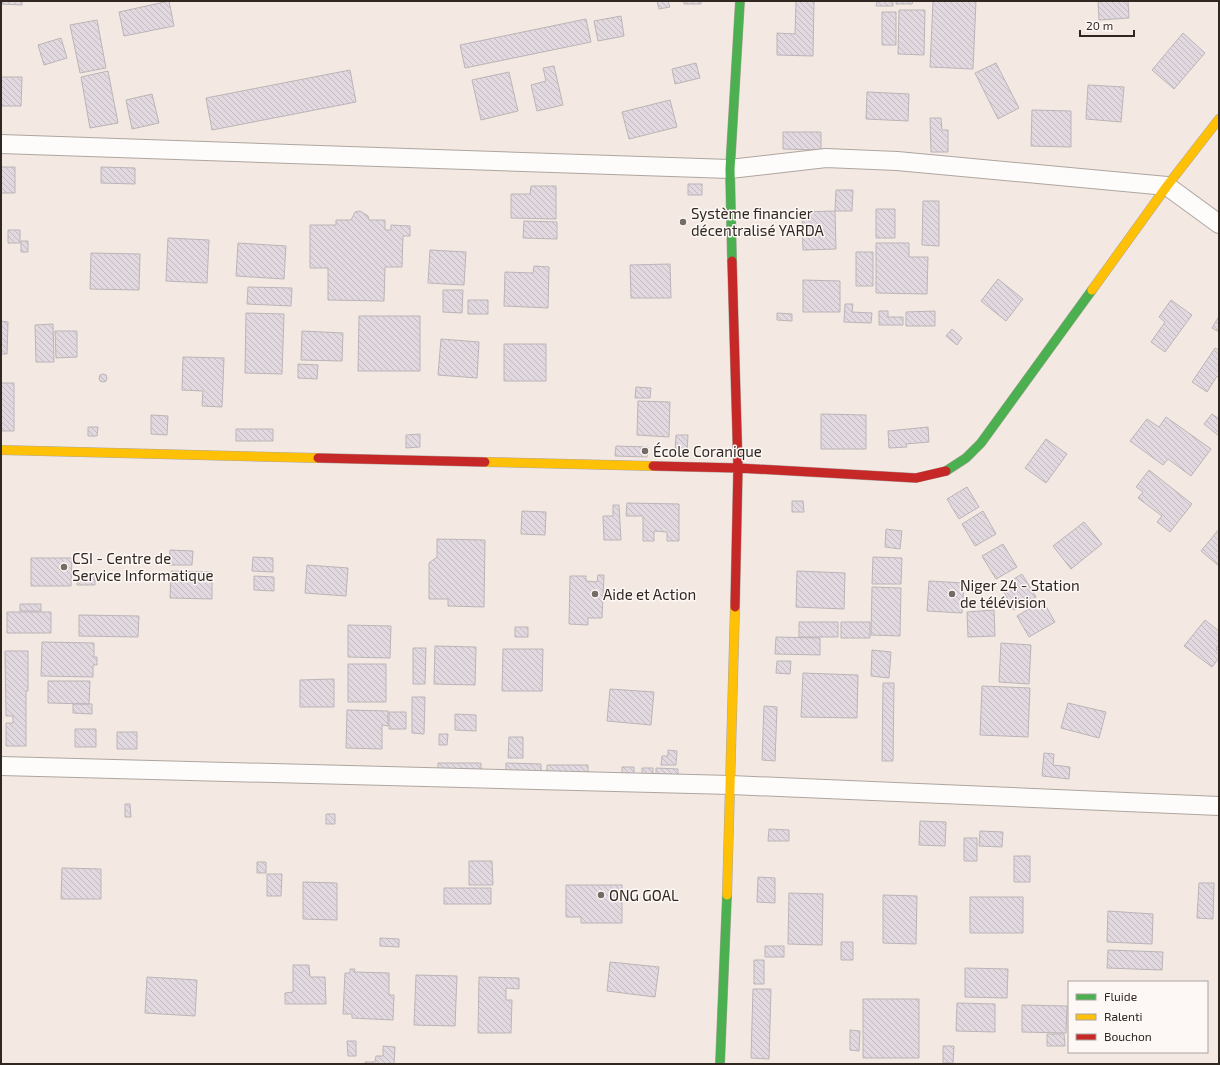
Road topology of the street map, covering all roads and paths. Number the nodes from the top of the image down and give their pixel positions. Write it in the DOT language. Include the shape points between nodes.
graph roads {
  1 [pos="740,1"];
  2 [pos="1219,119"];
  3 [pos="1,144"];
  4 [pos="730,169"];
  5 [pos="1167,186"];
  6 [pos="1219,224"];
  7 [pos="1,450"];
  8 [pos="738,468"];
  9 [pos="1,766"];
  10 [pos="731,785"];
  11 [pos="1219,806"];
  12 [pos="720,1064"];
  1 -- 4 [label="street"];
  2 -- 5 [label="street"];
  3 -- 4 [label="street"];
  4 -- 5 [label="street" via="826,158 897,161"];
  4 -- 8 [label="street"];
  5 -- 6 [label="street"];
  5 -- 8 [label="street" via="981,442 966,458 944,472 916,478"];
  7 -- 8 [label="street"];
  8 -- 10 [label="street"];
  9 -- 10 [label="street"];
  10 -- 11 [label="street"];
  10 -- 12 [label="street"];
}
